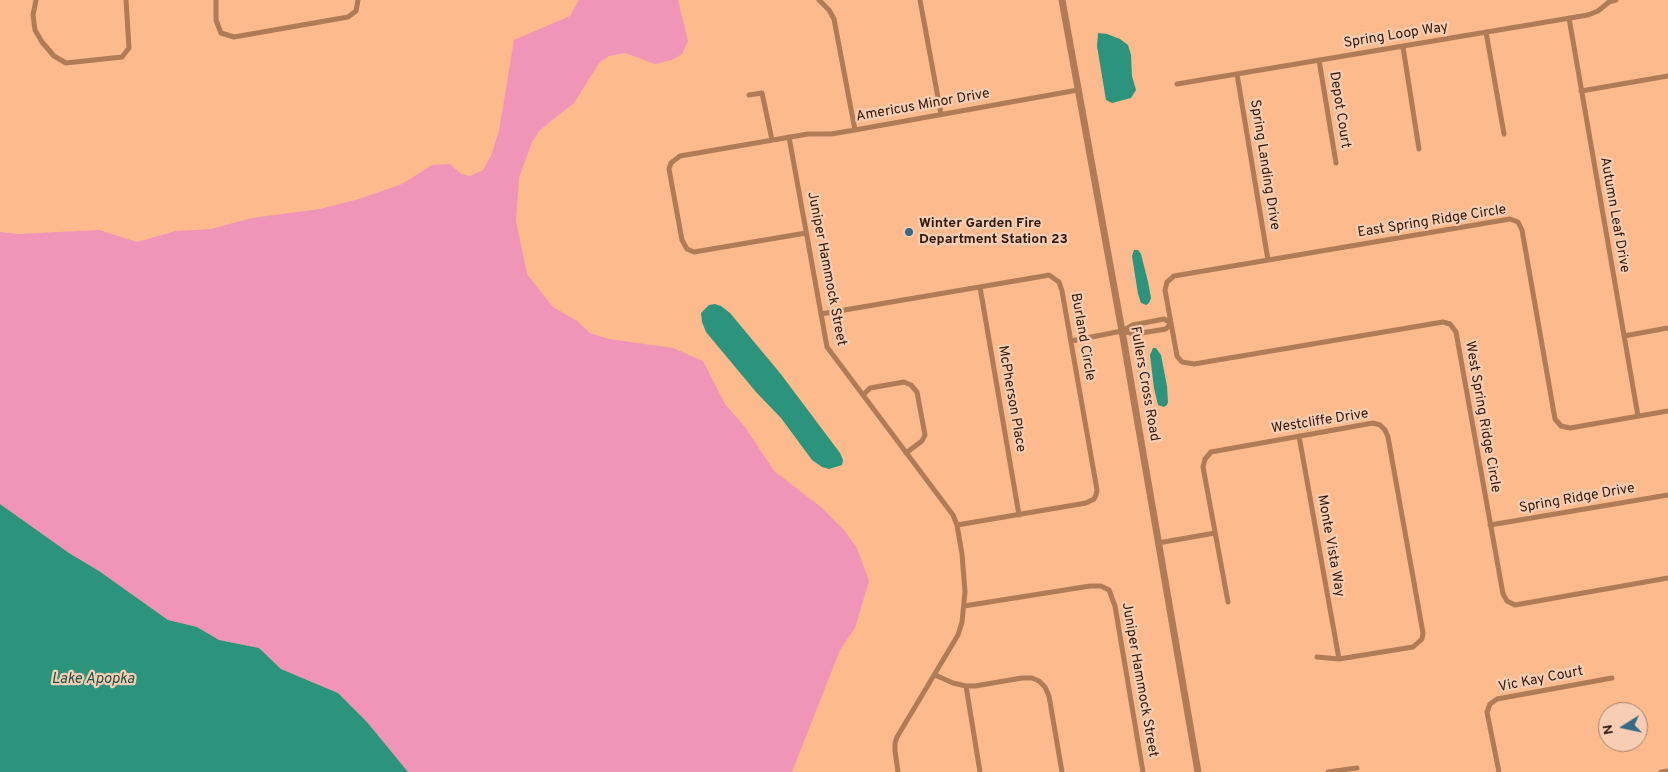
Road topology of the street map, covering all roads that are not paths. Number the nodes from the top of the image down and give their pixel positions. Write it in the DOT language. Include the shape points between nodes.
graph roads {
  1 [pos="36,0"];
  2 [pos="126,0"];
  3 [pos="216,0"];
  4 [pos="358,0"];
  5 [pos="819,0"];
  6 [pos="920,0"];
  7 [pos="1062,0"];
  8 [pos="1616,0"];
  9 [pos="1568,18"];
  10 [pos="1486,32"];
  11 [pos="1403,46"];
  12 [pos="1319,60"];
  13 [pos="1237,74"];
  14 [pos="1668,76"];
  15 [pos="1177,84"];
  16 [pos="1078,90"];
  17 [pos="1581,91"];
  18 [pos="749,95"];
  19 [pos="941,114"];
  20 [pos="856,130"];
  21 [pos="1504,134"];
  22 [pos="789,137"];
  23 [pos="772,140"];
  24 [pos="1419,149"];
  25 [pos="1336,163"];
  26 [pos="806,232"];
  27 [pos="1268,260"];
  28 [pos="980,287"];
  29 [pos="821,314"];
  30 [pos="1171,323"];
  31 [pos="1668,328"];
  32 [pos="1122,331"];
  33 [pos="1624,336"];
  34 [pos="1071,341"];
  35 [pos="863,395"];
  36 [pos="1668,411"];
  37 [pos="1638,416"];
  38 [pos="1299,436"];
  39 [pos="906,453"];
  40 [pos="1668,495"];
  41 [pos="1019,515"];
  42 [pos="957,525"];
  43 [pos="1490,526"];
  44 [pos="1215,533"];
  45 [pos="1158,543"];
  46 [pos="1668,578"];
  47 [pos="1228,602"];
  48 [pos="964,606"];
  49 [pos="1317,657"];
  50 [pos="1340,659"];
  51 [pos="935,675"];
  52 [pos="1612,678"];
  53 [pos="966,686"];
  54 [pos="1357,768"];
  55 [pos="1668,771"];
  56 [pos="898,772"];
  57 [pos="980,772"];
  58 [pos="1062,772"];
  59 [pos="1144,772"];
  60 [pos="1198,772"];
  61 [pos="1328,772"];
  62 [pos="1499,772"];
  63 [pos="1661,772"];
  1 -- 2 [label="street" via="35,30 54,56 66,63 122,58 129,48"];
  3 -- 4 [label="street" via="216,20 221,33 234,38 348,16 356,11"];
  5 -- 20 [label="street" via="834,19"];
  6 -- 19 [label="street"];
  7 -- 16 [label="street, Fullers Cross Road"];
  8 -- 9 [label="street, Spring Loop Way" via="1590,14"];
  9 -- 10 [label="street, Spring Loop Way"];
  9 -- 17 [label="street, Autumn Leaf Drive"];
  10 -- 11 [label="street, Spring Loop Way"];
  10 -- 21 [label="street"];
  11 -- 12 [label="street, Spring Loop Way"];
  11 -- 24 [label="street"];
  12 -- 13 [label="street, Spring Loop Way"];
  12 -- 25 [label="street, Depot Court"];
  13 -- 15 [label="street, Spring Loop Way"];
  13 -- 27 [label="street, Spring Landing Drive"];
  14 -- 17 [label="street"];
  16 -- 19 [label="street, Americus Minor Drive"];
  16 -- 32 [label="street, Fullers Cross Road"];
  17 -- 33 [label="street, Autumn Leaf Drive"];
  18 -- 23 [label="street" via="762,93"];
  19 -- 20 [label="street, Americus Minor Drive"];
  20 -- 22 [label="street, Americus Minor Drive"];
  22 -- 23 [label="street, Americus Minor Drive"];
  22 -- 26 [label="street, Juniper Hammock Street"];
  23 -- 26 [label="street, Americus Minor Drive" via="680,156 671,163 682,240 694,252"];
  26 -- 29 [label="street, Juniper Hammock Street"];
  27 -- 30 [label="street, East Spring Ridge Circle" via="1174,276 1167,282 1165,290"];
  27 -- 37 [label="street, East Spring Ridge Circle" via="1510,219 1518,222 1555,420 1570,428"];
  28 -- 29 [label="street, Burland Circle"];
  28 -- 34 [label="street, Burland Circle" via="1050,275 1059,282 1062,291"];
  28 -- 41 [label="street, McPherson Place"];
  29 -- 35 [label="street, Juniper Hammock Street" via="827,347"];
  30 -- 32 [label="street" via="1164,319 1133,325"];
  30 -- 32 [label="street" via="1166,329 1143,333"];
  30 -- 43 [label="street, West Spring Ridge Circle" via="1177,356 1182,362 1194,364 1443,322 1450,324 1456,332"];
  31 -- 33 [label="street"];
  32 -- 34 [label="street"];
  32 -- 45 [label="street, Fullers Cross Road"];
  33 -- 37 [label="street, Autumn Leaf Drive"];
  34 -- 41 [label="street, Burland Circle" via="1096,496 1086,503"];
  35 -- 39 [label="street, Juniper Hammock Street"];
  35 -- 39 [label="street" via="870,388 904,382 917,392 925,435"];
  36 -- 37 [label="street, East Spring Ridge Circle"];
  38 -- 44 [label="street, Westcliffe Drive" via="1210,452 1203,467"];
  38 -- 50 [label="street, Monte Vista Way"];
  38 -- 50 [label="street, Westcliffe Drive" via="1373,423 1380,425 1388,437 1422,639 1414,647"];
  39 -- 42 [label="street, Juniper Hammock Street" via="954,515"];
  40 -- 43 [label="street, Spring Ridge Drive"];
  41 -- 42 [label="street, Burland Circle"];
  42 -- 48 [label="street, Juniper Hammock Street"];
  43 -- 46 [label="street, West Spring Ridge Circle" via="1503,594 1514,605"];
  44 -- 45 [label="street"];
  44 -- 47 [label="street, Westcliffe Drive"];
  45 -- 60 [label="street, Fullers Cross Road"];
  48 -- 51 [label="street, Juniper Hammock Street" via="958,635"];
  48 -- 59 [label="street, Juniper Hammock Street" via="1090,586 1109,590 1115,606"];
  49 -- 50 [label="street, Westcliffe Drive"];
  51 -- 53 [label="street"];
  51 -- 56 [label="street, Juniper Hammock Street" via="897,737"];
  52 -- 62 [label="street, Vic Kay Court" via="1497,699 1490,704 1487,712"];
  53 -- 57 [label="street"];
  53 -- 58 [label="street" via="1032,678 1046,687"];
  54 -- 61 [label="street"];
  55 -- 63 [label="street"];
}
